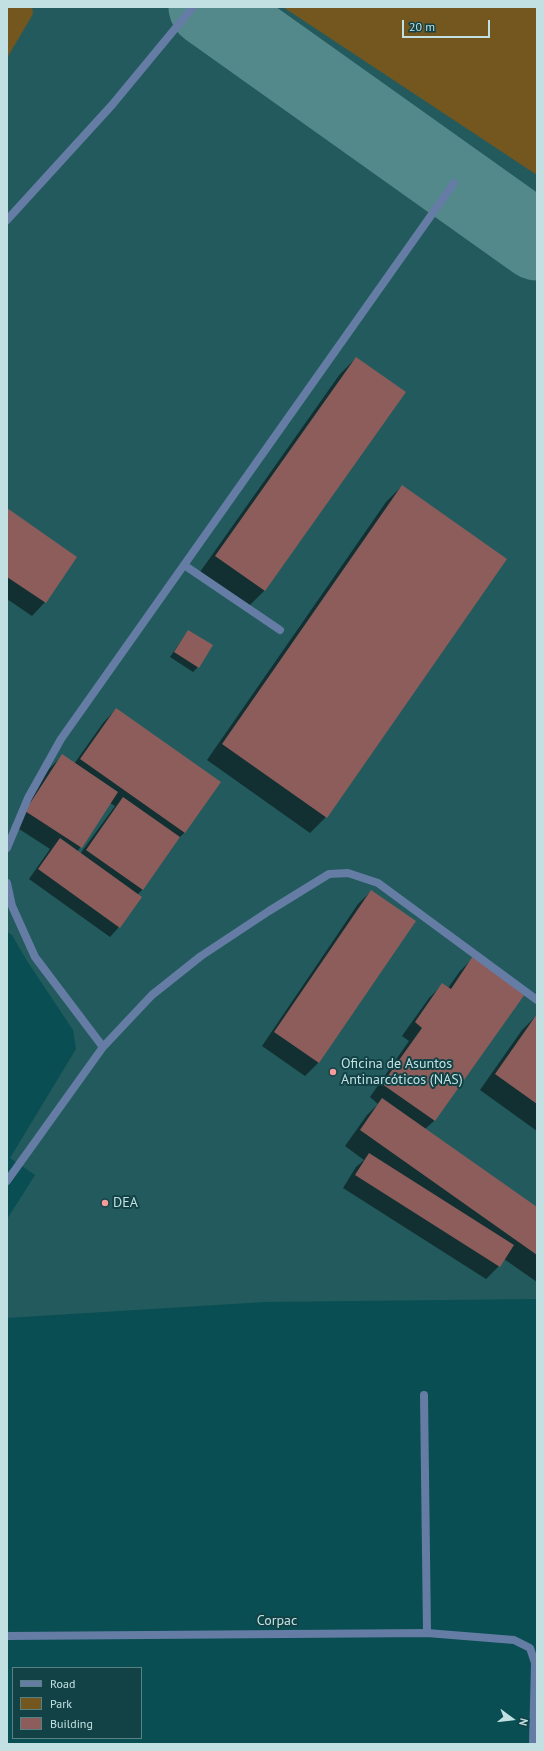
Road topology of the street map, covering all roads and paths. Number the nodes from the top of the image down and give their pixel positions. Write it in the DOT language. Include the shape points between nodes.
graph roads {
  1 [pos="193,7"];
  2 [pos="454,183"];
  3 [pos="7,220"];
  4 [pos="184,565"];
  5 [pos="280,630"];
  6 [pos="7,848"];
  7 [pos="7,883"];
  8 [pos="537,1000"];
  9 [pos="103,1046"];
  10 [pos="7,1181"];
  11 [pos="424,1395"];
  12 [pos="427,1633"];
  13 [pos="7,1636"];
  14 [pos="533,1744"];
  1 -- 3 [label="street" via="112,105"];
  2 -- 4 [label="street"];
  4 -- 5 [label="street"];
  4 -- 6 [label="street" via="60,739 28,798"];
  7 -- 9 [label="street" via="12,906 35,957"];
  8 -- 9 [label="street" via="378,883 348,873 329,874 269,910 201,956 152,995"];
  9 -- 10 [label="street"];
  11 -- 12 [label="street"];
  12 -- 13 [label="street, Corpac"];
  12 -- 14 [label="street, Corpac" via="514,1640 530,1648 535,1663"];
}
